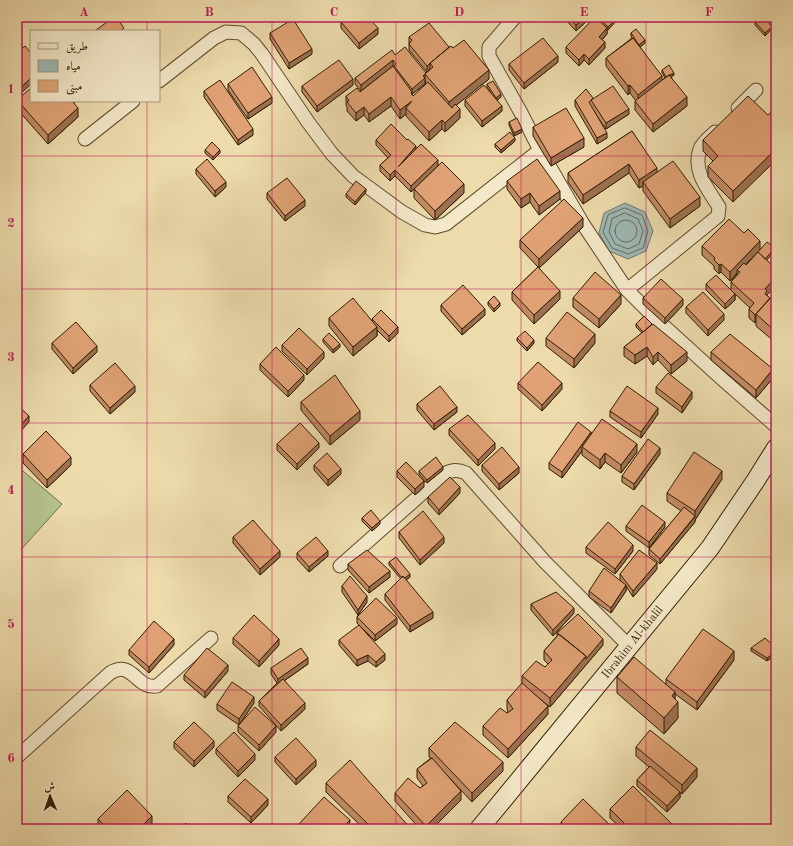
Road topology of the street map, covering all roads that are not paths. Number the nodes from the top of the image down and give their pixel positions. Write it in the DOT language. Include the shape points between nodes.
graph roads {
  1 [pos="515,17"];
  2 [pos="160,80"];
  3 [pos="756,90"];
  4 [pos="132,102"];
  5 [pos="85,139"];
  6 [pos="540,150"];
  7 [pos="627,290"];
  8 [pos="776,426"];
  9 [pos="776,448"];
  10 [pos="340,566"];
  11 [pos="211,638"];
  12 [pos="629,646"];
  13 [pos="17,757"];
  14 [pos="479,829"];
  1 -- 6 [label="street" via="489,47 489,56"];
  2 -- 6 [label="street" via="214,38 226,32 241,33 262,54 308,122 332,154 353,176 402,212 425,226 435,228 446,224"];
  3 -- 7 [label="street" via="700,148 699,175 719,207 718,216"];
  4 -- 5 [label="street"];
  6 -- 7 [label="street" via="583,224"];
  7 -- 8 [label="street"];
  9 -- 12 [label="street, Ibrahim Al-khalil" via="710,548"];
  10 -- 12 [label="street" via="444,474 451,470 459,470 466,473 545,562"];
  11 -- 13 [label="street" via="157,686 147,686 128,671 116,669"];
  12 -- 14 [label="street, Ibrahim Al-khalil"];
}
